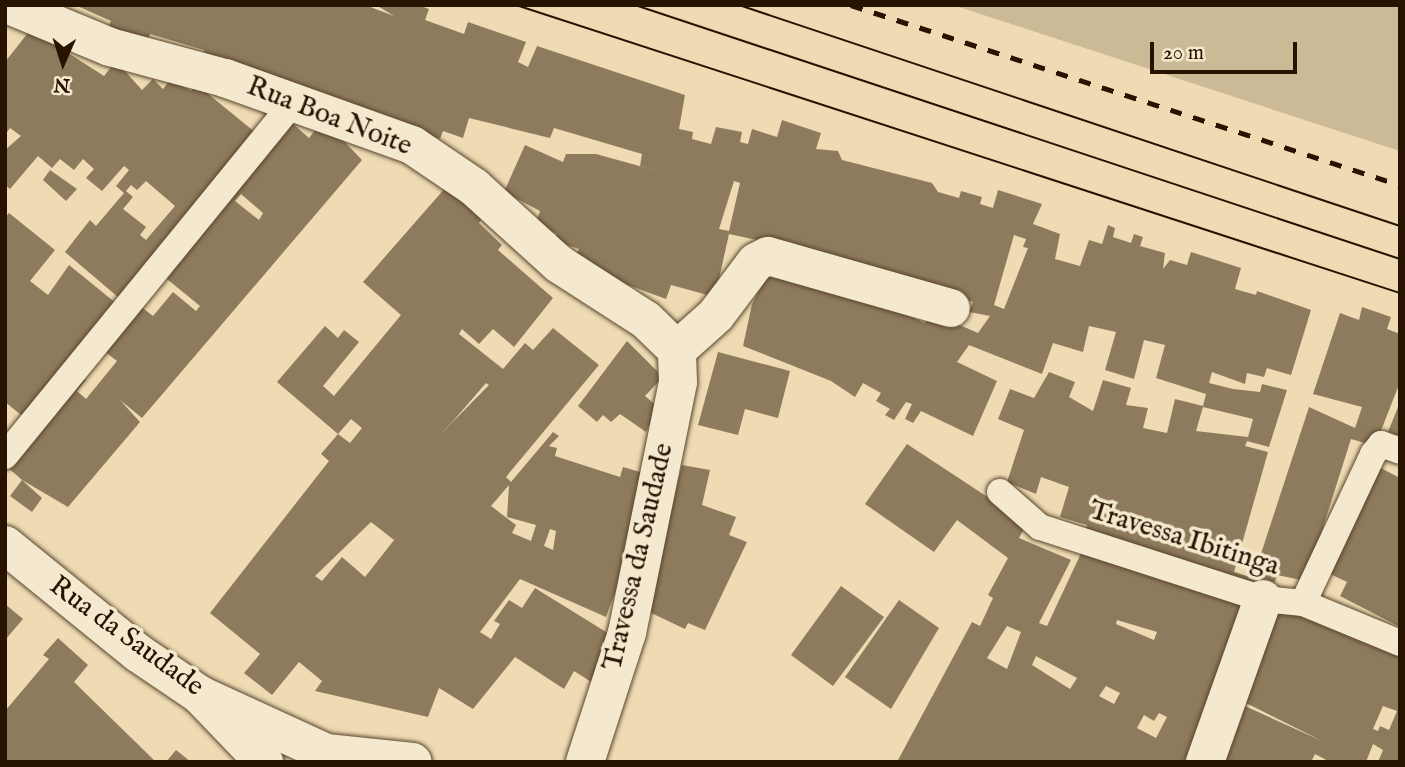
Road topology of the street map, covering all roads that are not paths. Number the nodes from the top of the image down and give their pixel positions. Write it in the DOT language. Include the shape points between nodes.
graph roads {
  1 [pos="9,5"];
  2 [pos="293,103"];
  3 [pos="951,308"];
  4 [pos="677,350"];
  5 [pos="1400,451"];
  6 [pos="5,456"];
  7 [pos="1000,492"];
  8 [pos="5,545"];
  9 [pos="1263,599"];
  10 [pos="1303,603"];
  11 [pos="1400,643"];
  12 [pos="200,695"];
  13 [pos="264,762"];
  14 [pos="413,762"];
  15 [pos="585,762"];
  16 [pos="1205,762"];
  1 -- 2 [label="street, Rua Boa Noite" via="110,47 225,78"];
  2 -- 4 [label="street, Rua Boa Noite" via="411,145 474,187 559,264 646,320"];
  2 -- 6 [label="lane"];
  3 -- 4 [label="street" via="768,256 756,262 716,315"];
  4 -- 15 [label="street, Travessa da Saudade" via="678,382 627,634"];
  5 -- 10 [label="lane" via="1381,444 1373,454"];
  7 -- 9 [label="lane, Travessa Ibitinga" via="1040,527"];
  8 -- 12 [label="street, Rua da Saudade" via="138,653"];
  9 -- 10 [label="lane, Travessa Ibitinga"];
  9 -- 16 [label="street"];
  10 -- 11 [label="lane, Travessa Ibitinga"];
  12 -- 13 [label="street"];
  12 -- 14 [label="street, Rua da Saudade" via="326,753"];
}
